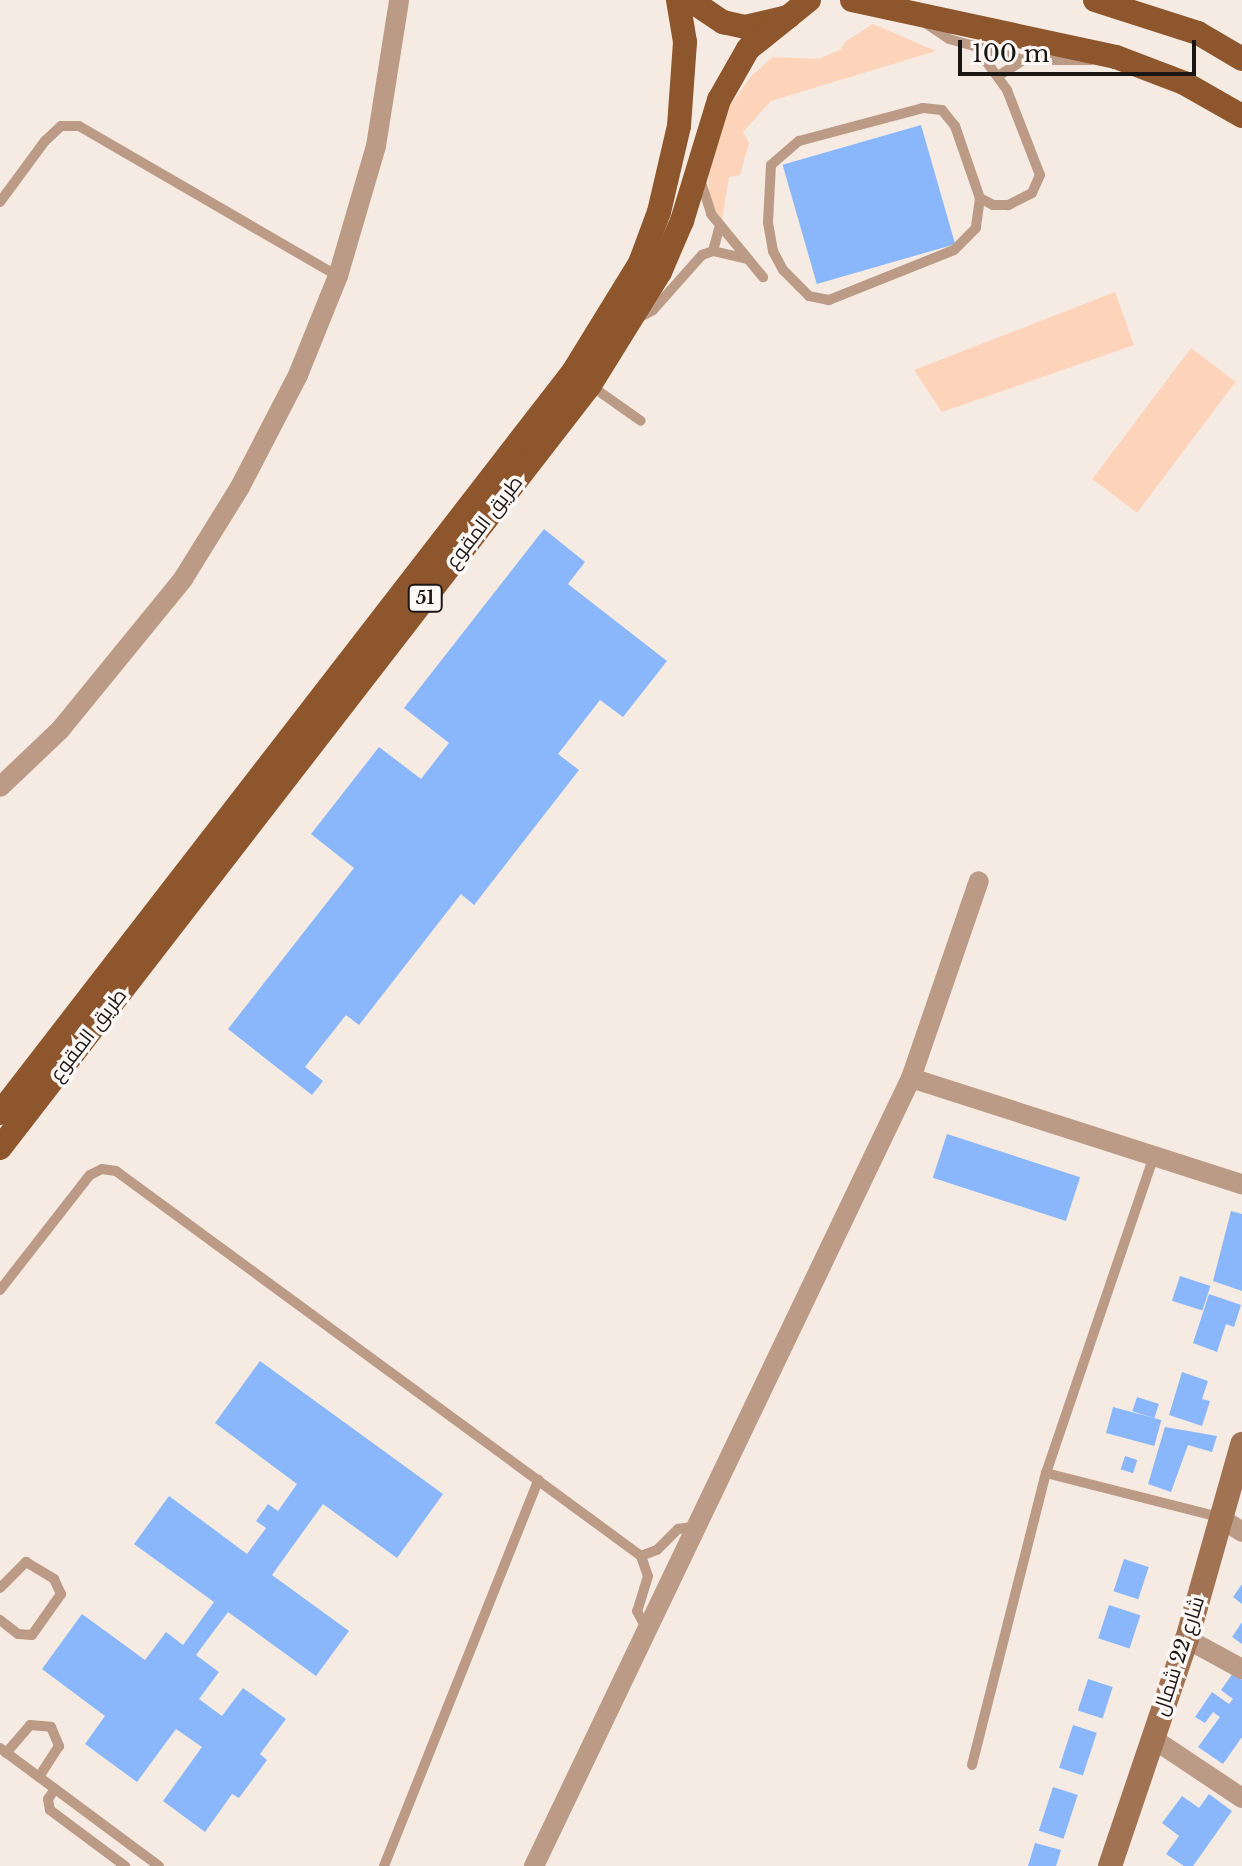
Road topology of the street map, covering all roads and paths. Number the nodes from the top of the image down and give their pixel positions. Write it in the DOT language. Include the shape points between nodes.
graph roads {
  1 [pos="399,0"];
  2 [pos="678,0"];
  3 [pos="690,0"];
  4 [pos="809,0"];
  5 [pos="852,0"];
  6 [pos="1095,0"];
  7 [pos="911,10"];
  8 [pos="788,17"];
  9 [pos="978,50"];
  10 [pos="1116,57"];
  11 [pos="1242,59"];
  12 [pos="1024,60"];
  13 [pos="998,76"];
  14 [pos="1242,116"];
  15 [pos="698,174"];
  16 [pos="980,198"];
  17 [pos="0,202"];
  18 [pos="720,225"];
  19 [pos="713,251"];
  20 [pos="748,259"];
  21 [pos="338,276"];
  22 [pos="763,277"];
  23 [pos="633,320"];
  24 [pos="590,385"];
  25 [pos="641,421"];
  26 [pos="0,787"];
  27 [pos="979,881"];
  28 [pos="911,1078"];
  29 [pos="0,1113"];
  30 [pos="0,1148"];
  31 [pos="1154,1156"];
  32 [pos="1242,1184"];
  33 [pos="0,1290"];
  34 [pos="1242,1444"];
  35 [pos="1046,1473"];
  36 [pos="538,1480"];
  37 [pos="1219,1517"];
  38 [pos="697,1526"];
  39 [pos="1242,1532"];
  40 [pos="641,1556"];
  41 [pos="0,1588"];
  42 [pos="0,1620"];
  43 [pos="647,1630"];
  44 [pos="1187,1639"];
  45 [pos="1242,1669"];
  46 [pos="1152,1738"];
  47 [pos="3,1750"];
  48 [pos="972,1765"];
  49 [pos="39,1777"];
  50 [pos="55,1789"];
  51 [pos="1242,1798"];
  52 [pos="125,1866"];
  53 [pos="159,1866"];
  54 [pos="384,1866"];
  55 [pos="534,1866"];
  56 [pos="1110,1866"];
  1 -- 21 [label="street" via="376,146"];
  2 -- 29 [label="main road, طريق المقوع / 51" via="685,42 679,126 659,212 640,263 573,372"];
  3 -- 8 [label="main road, 51" via="723,22 745,27"];
  4 -- 8 [label="main road, 51"];
  5 -- 7 [label="main road"];
  6 -- 11 [label="main road" via="1198,33"];
  7 -- 9 [label="lane" via="938,34"];
  7 -- 10 [label="main road"];
  8 -- 15 [label="main road, طريق المقوع / 51" via="748,49 719,100"];
  9 -- 12 [label="lane"];
  9 -- 13 [label="lane"];
  10 -- 12 [label="lane"];
  10 -- 14 [label="main road" via="1184,83"];
  12 -- 13 [label="lane"];
  13 -- 16 [label="lane" via="1040,182 1032,193 1008,205"];
  15 -- 18 [label="lane"];
  15 -- 23 [label="main road, طريق المقوع / 51" via="660,272"];
  16 -- 16 [label="lane" via="952,120 936,108 923,108 783,150 768,174 773,251 805,293 829,300 963,244 976,228"];
  17 -- 21 [label="lane" via="45,141 61,126 79,126"];
  18 -- 19 [label="lane"];
  18 -- 20 [label="lane"];
  19 -- 20 [label="lane"];
  19 -- 23 [label="lane" via="689,264 653,310"];
  20 -- 22 [label="lane"];
  21 -- 26 [label="street" via="298,375 240,487 183,579 60,730"];
  23 -- 24 [label="main road, طريق المقوع / 51"];
  24 -- 25 [label="lane"];
  24 -- 30 [label="main road, طريق المقوع / 51"];
  27 -- 28 [label="street"];
  28 -- 31 [label="street"];
  28 -- 38 [label="street"];
  31 -- 32 [label="street"];
  31 -- 35 [label="lane"];
  33 -- 36 [label="lane" via="90,1175 102,1169 116,1171"];
  34 -- 37 [label="street, شارع 22 شمال"];
  35 -- 37 [label="lane"];
  35 -- 48 [label="lane"];
  36 -- 40 [label="lane"];
  36 -- 54 [label="lane"];
  37 -- 39 [label="street"];
  37 -- 44 [label="street, شارع 22 شمال"];
  38 -- 40 [label="lane" via="678,1529 657,1550"];
  38 -- 43 [label="street"];
  40 -- 43 [label="lane" via="648,1576 637,1611"];
  41 -- 42 [label="lane" via="26,1562 54,1579 61,1594 32,1635 22,1636"];
  43 -- 55 [label="street"];
  44 -- 45 [label="street"];
  44 -- 46 [label="street, شارع 22 شمال"];
  46 -- 51 [label="street"];
  46 -- 56 [label="street, شارع 22 شمال"];
  47 -- 49 [label="lane"];
  47 -- 49 [label="lane" via="30,1725 51,1727 59,1746"];
  49 -- 50 [label="lane"];
  50 -- 52 [label="lane" via="48,1799 50,1810"];
  50 -- 53 [label="lane"];
}
